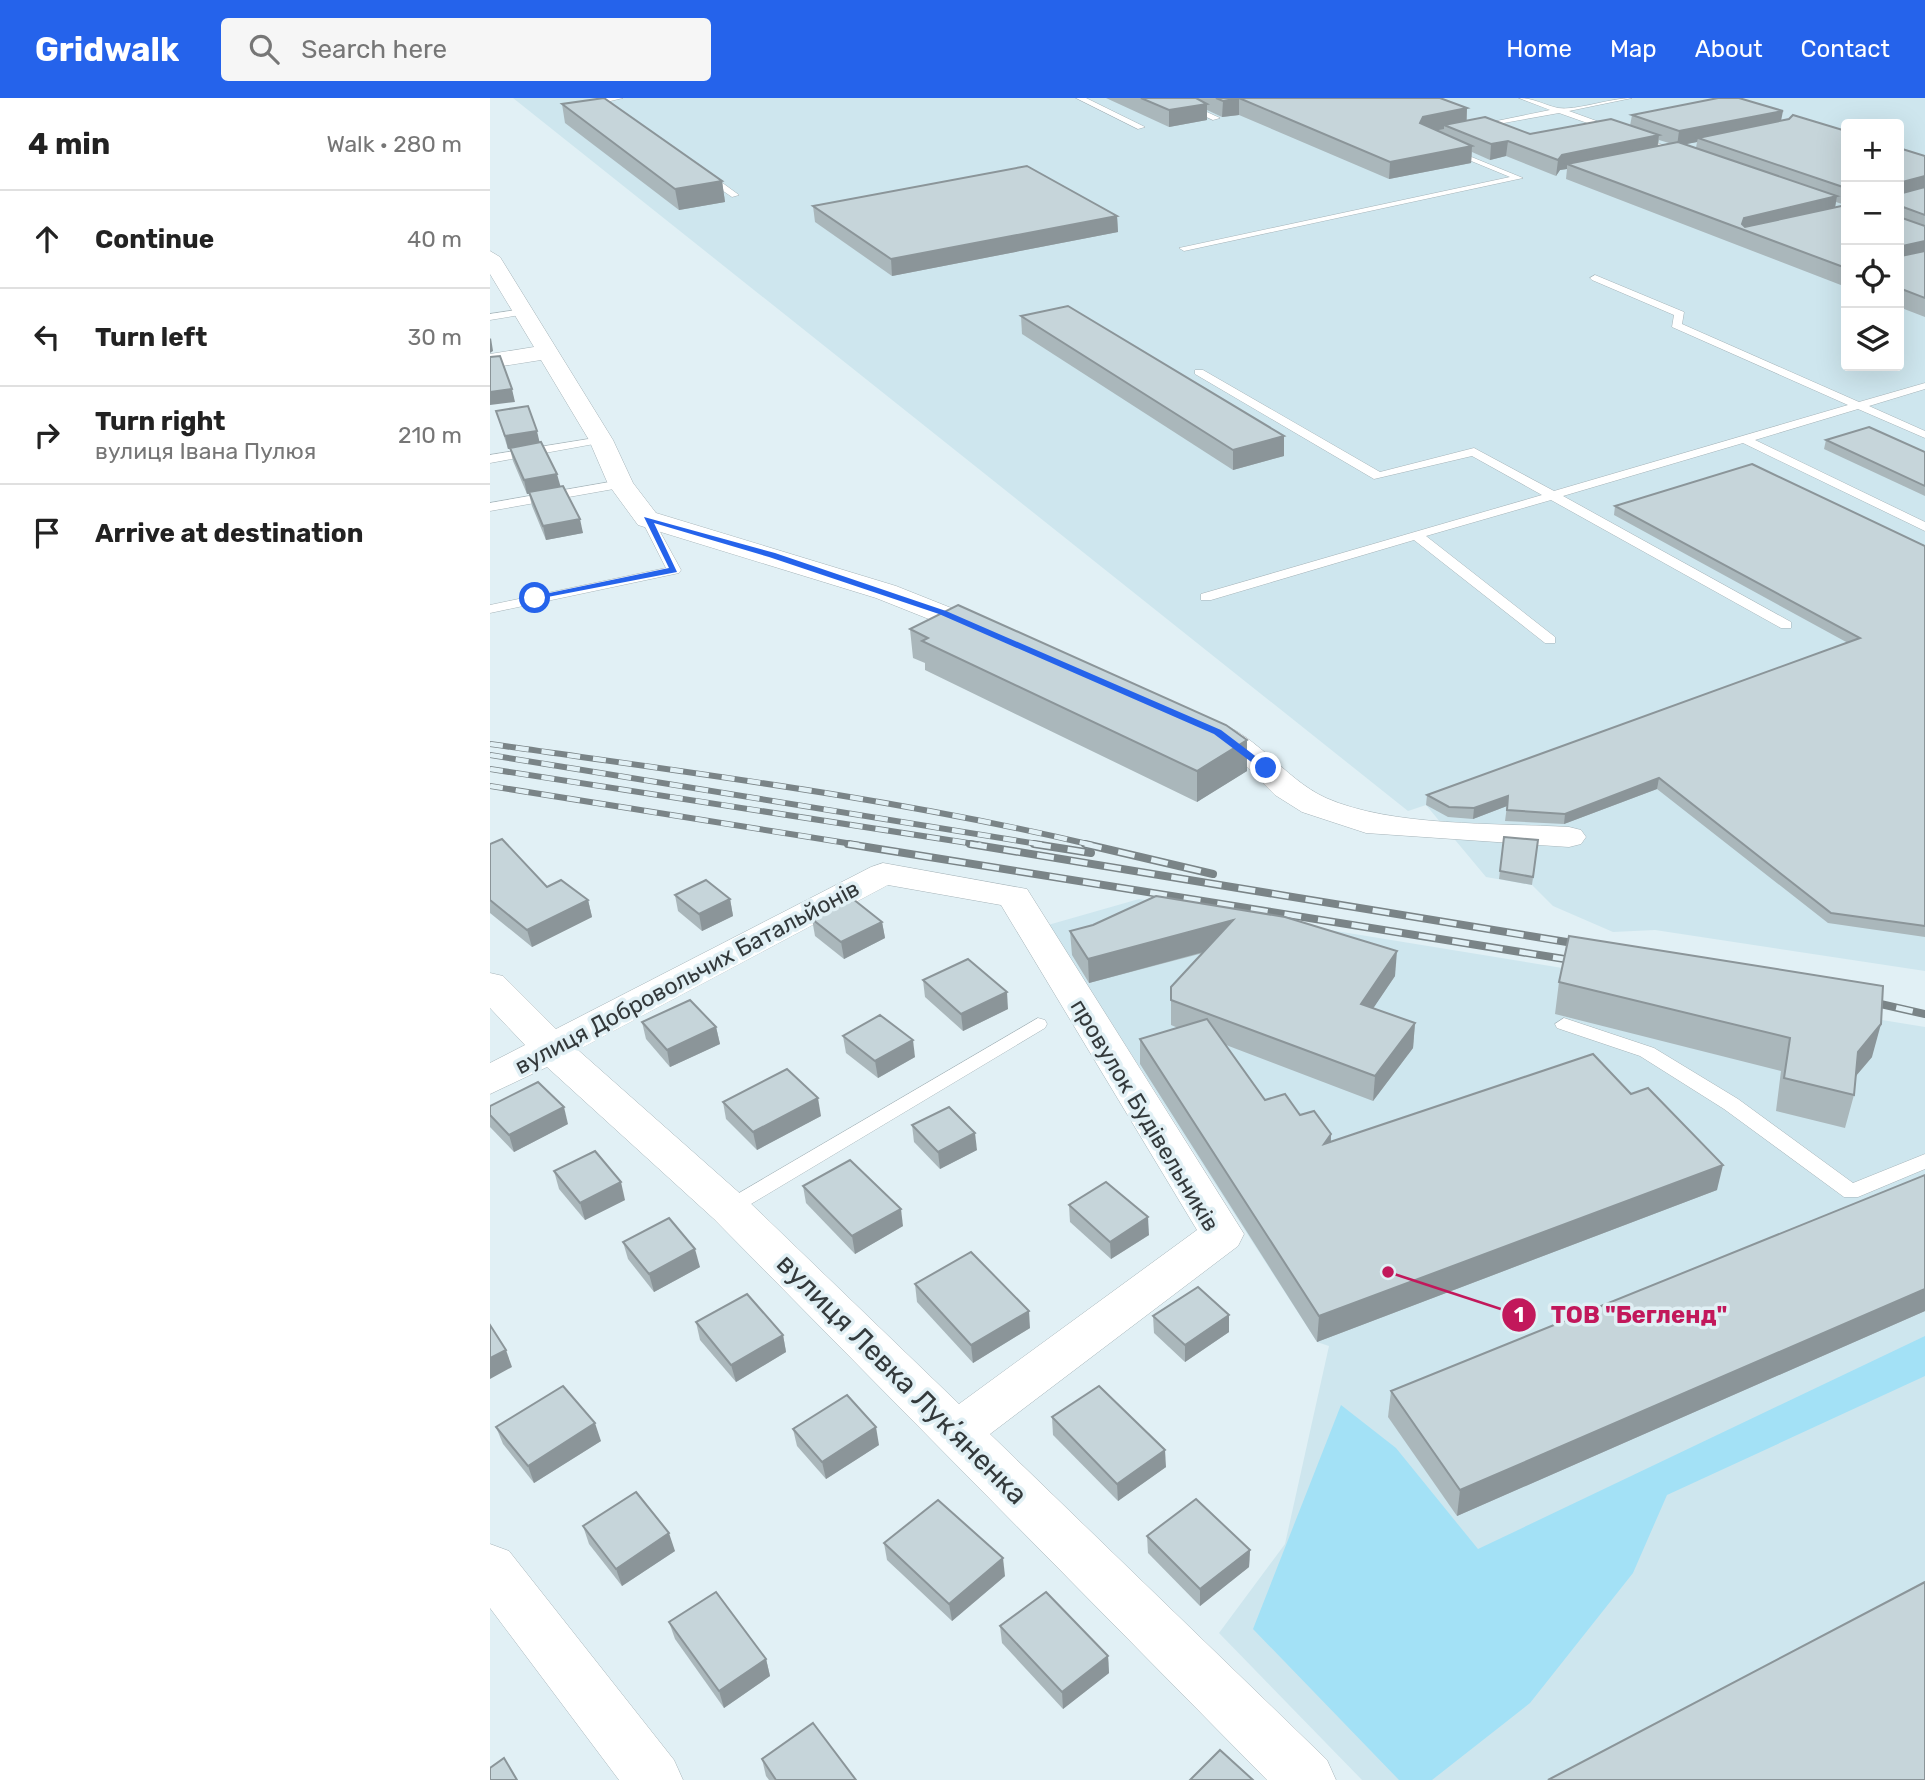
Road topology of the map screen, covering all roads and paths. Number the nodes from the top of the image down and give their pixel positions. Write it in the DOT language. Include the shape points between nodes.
graph roads {
  1 [pos="619,98"];
  2 [pos="1080,98"];
  3 [pos="1170,98"];
  4 [pos="1523,98"];
  5 [pos="1628,98"];
  6 [pos="607,109"];
  7 [pos="1559,111"];
  8 [pos="1216,118"];
  9 [pos="1478,118"];
  10 [pos="1491,123"];
  11 [pos="1141,127"];
  12 [pos="1465,129"];
  13 [pos="1436,143"];
  14 [pos="1677,151"];
  15 [pos="1690,152"];
  16 [pos="1651,157"];
  17 [pos="688,164"];
  18 [pos="735,195"];
  19 [pos="1184,248"];
  20 [pos="490,257"];
  21 [pos="1595,278"];
  22 [pos="522,312"];
  23 [pos="490,317"];
  24 [pos="547,352"];
  25 [pos="490,361"];
  26 [pos="1199,372"];
  27 [pos="1925,386"];
  28 [pos="1859,406"];
  29 [pos="1925,435"];
  30 [pos="1744,439"];
  31 [pos="601,440"];
  32 [pos="490,459"];
  33 [pos="621,484"];
  34 [pos="1553,495"];
  35 [pos="490,507"];
  36 [pos="647,519"];
  37 [pos="1925,527"];
  38 [pos="1416,535"];
  39 [pos="1206,597"];
  40 [pos="490,609"];
  41 [pos="1786,625"];
  42 [pos="1550,640"];
  43 [pos="1017,645"];
  44 [pos="1180,716"];
  45 [pos="1569,837"];
  46 [pos="883,874"];
  47 [pos="490,985"];
  48 [pos="1038,1024"];
  49 [pos="1564,1024"];
  50 [pos="552,1049"];
  51 [pos="490,1080"];
  52 [pos="1925,1161"];
  53 [pos="729,1208"];
  54 [pos="956,1433"];
  55 [pos="490,1567"];
  56 [pos="654,1780"];
  57 [pos="1307,1780"];
  1 -- 6 [label="lane" via="595,102"];
  2 -- 11 [label="lane"];
  3 -- 8 [label="lane"];
  4 -- 7 [label="lane"];
  5 -- 7 [label="lane"];
  7 -- 10 [label="lane"];
  7 -- 14 [label="lane"];
  9 -- 10 [label="lane"];
  10 -- 12 [label="lane"];
  13 -- 19 [label="lane" via="1519,178"];
  14 -- 15 [label="lane"];
  14 -- 16 [label="lane"];
  17 -- 18 [label="lane"];
  20 -- 22 [label="street"];
  21 -- 28 [label="lane" via="1680,314 1676,325"];
  22 -- 23 [label="lane"];
  22 -- 24 [label="street"];
  24 -- 25 [label="street"];
  24 -- 31 [label="street"];
  26 -- 34 [label="lane" via="1378,476 1474,452"];
  27 -- 28 [label="lane"];
  28 -- 29 [label="lane"];
  28 -- 30 [label="lane"];
  30 -- 34 [label="lane"];
  30 -- 37 [label="lane"];
  31 -- 32 [label="lane"];
  31 -- 33 [label="street"];
  33 -- 35 [label="lane"];
  33 -- 36 [label="street"];
  34 -- 38 [label="lane"];
  34 -- 41 [label="lane"];
  36 -- 40 [label="lane" via="674,570"];
  36 -- 43 [label="street" via="887,593"];
  38 -- 39 [label="lane"];
  38 -- 42 [label="lane"];
  44 -- 45 [label="street" via="1218,732 1254,756 1287,788 1348,819 1378,826"];
  46 -- 50 [label="street, вулиця Добровольчих Батальйонів"];
  46 -- 54 [label="street, провулок Будівельників" via="1014,897 1222,1234"];
  47 -- 50 [label="street, вулиця Левка Лукʼяненка"];
  48 -- 53 [label="lane"];
  49 -- 52 [label="lane" via="1647,1052 1731,1104 1850,1192"];
  50 -- 51 [label="street, вулиця Добровольчих Батальйонів"];
  50 -- 53 [label="street, вулиця Левка Лукʼяненка"];
  53 -- 54 [label="street, вулиця Левка Лукʼяненка"];
  54 -- 57 [label="street, вулиця Левка Лукʼяненка"];
  55 -- 56 [label="street"];
}
